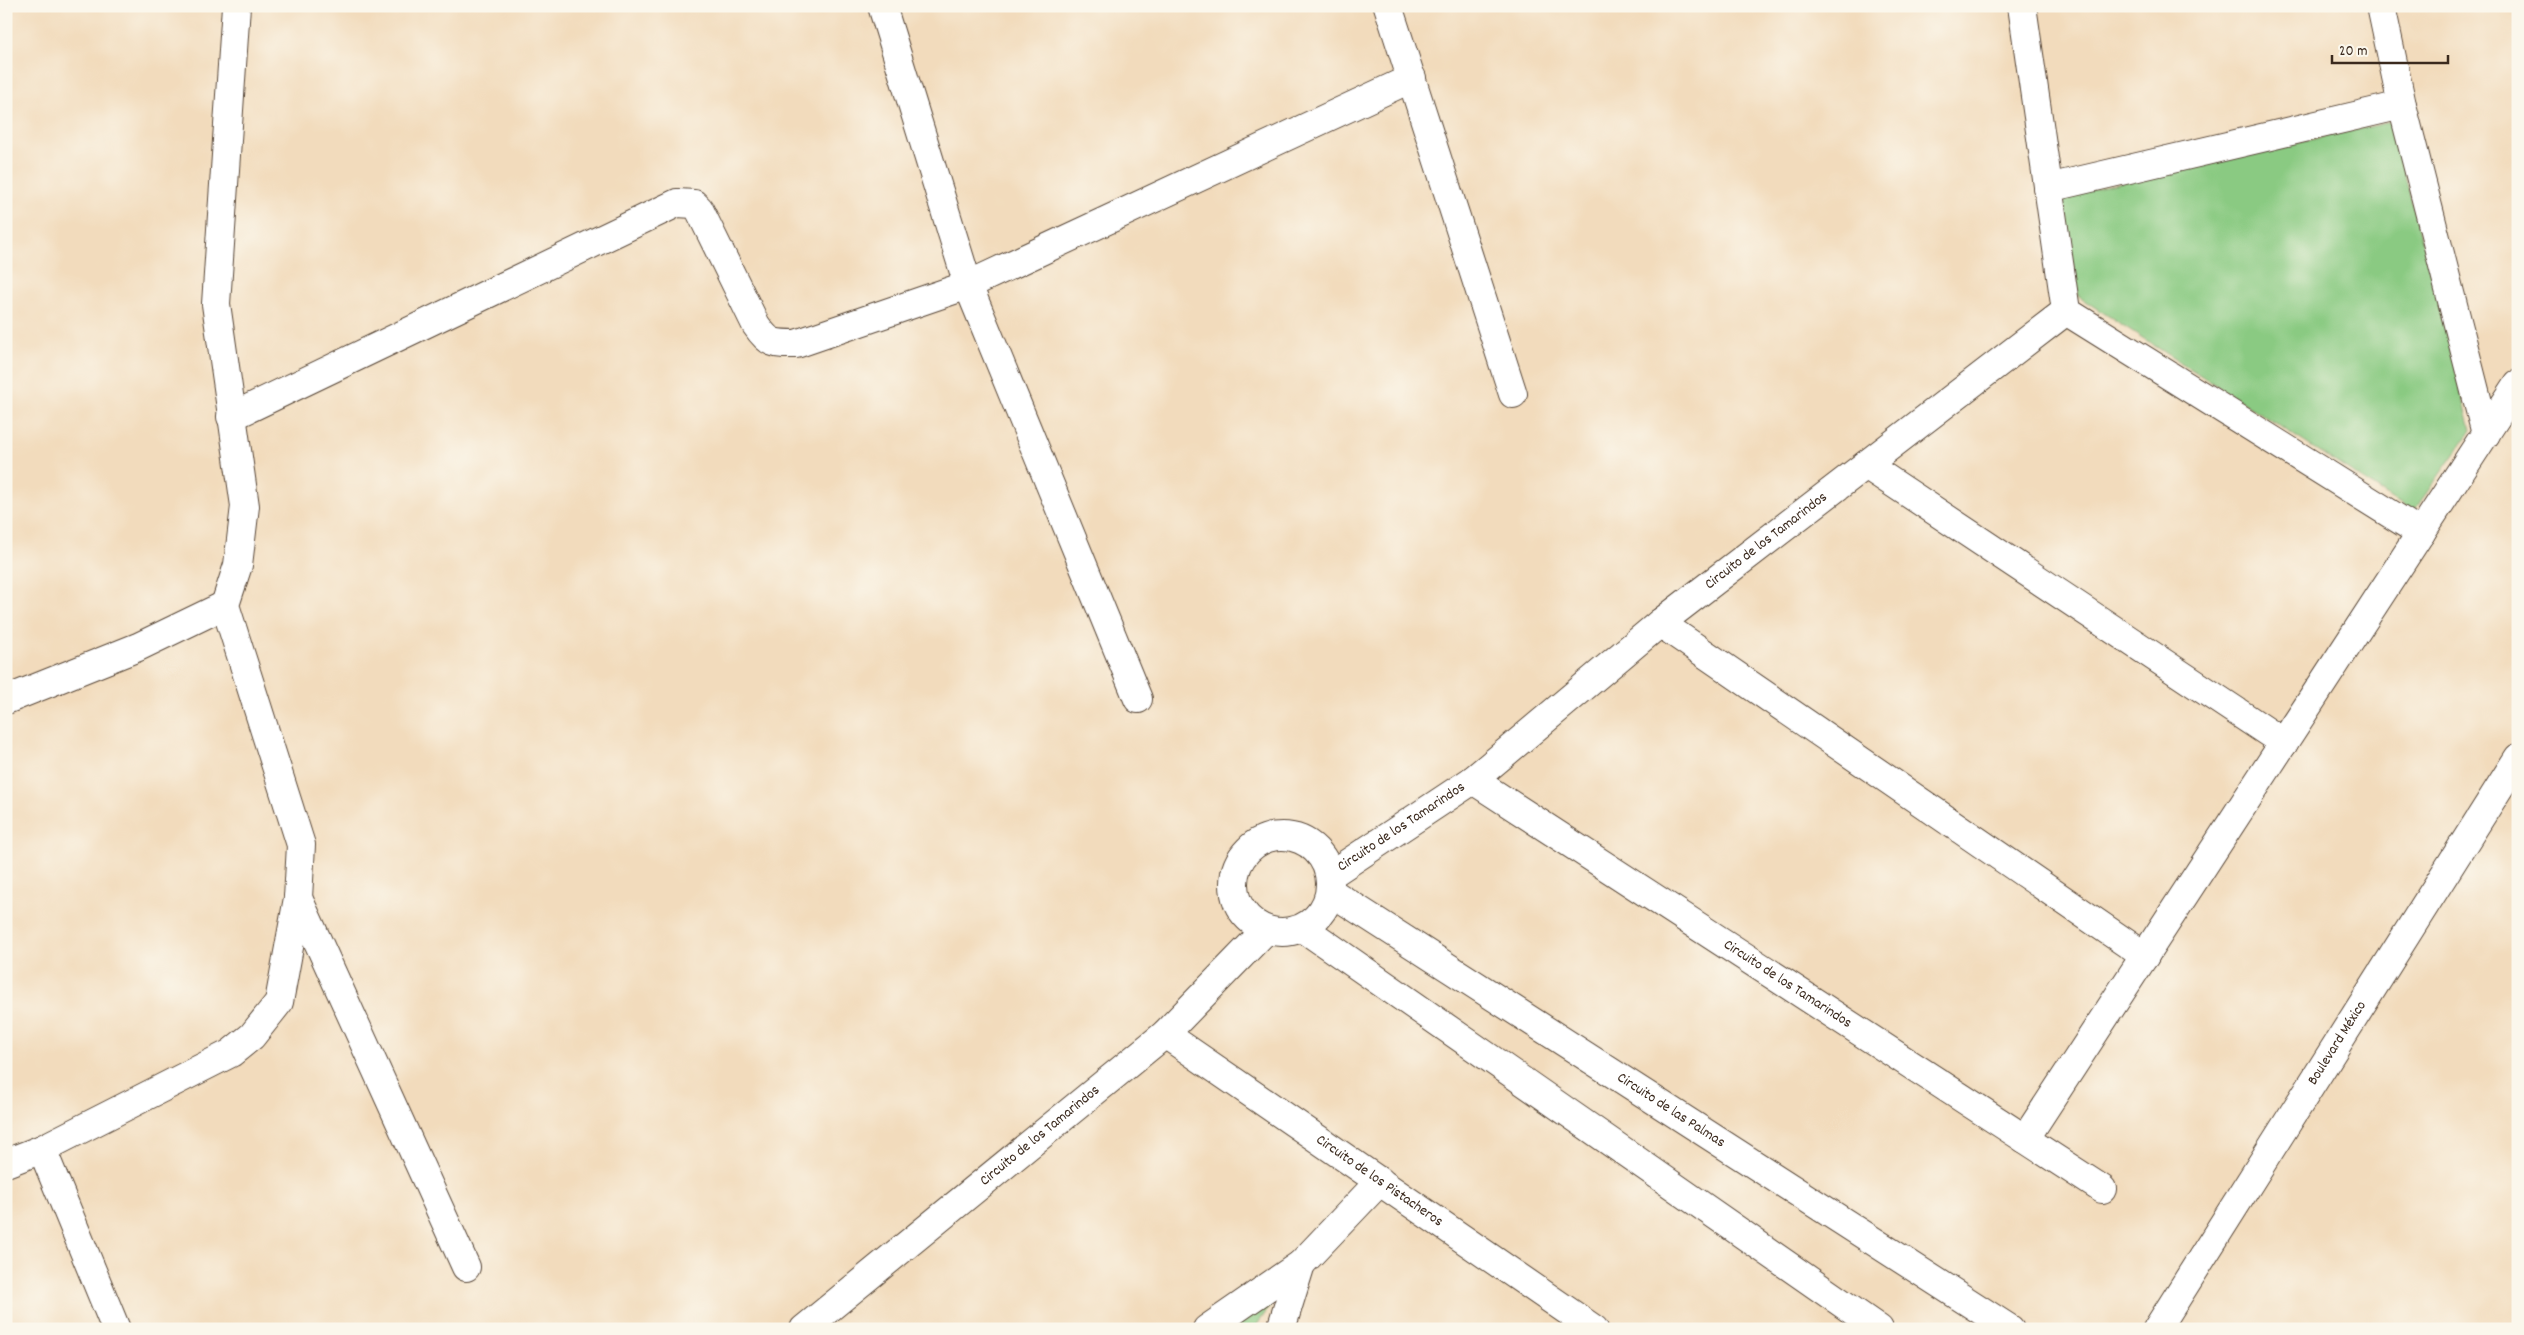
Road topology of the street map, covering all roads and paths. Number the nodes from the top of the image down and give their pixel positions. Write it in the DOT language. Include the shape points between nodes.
graph roads {
  1 [pos="236,6"];
  2 [pos="882,6"];
  3 [pos="1388,6"];
  4 [pos="2022,6"];
  5 [pos="2381,6"];
  6 [pos="1412,78"];
  7 [pos="2402,105"];
  8 [pos="2048,188"];
  9 [pos="968,285"];
  10 [pos="2066,311"];
  11 [pos="2518,384"];
  12 [pos="1513,394"];
  13 [pos="230,417"];
  14 [pos="2486,434"];
  15 [pos="1866,465"];
  16 [pos="2420,533"];
  17 [pos="225,605"];
  18 [pos="1660,623"];
  19 [pos="1138,699"];
  20 [pos="6,700"];
  21 [pos="2284,743"];
  22 [pos="2518,758"];
  23 [pos="1473,780"];
  24 [pos="1330,884"];
  25 [pos="298,898"];
  26 [pos="1303,928"];
  27 [pos="1266,930"];
  28 [pos="2145,956"];
  29 [pos="1165,1034"];
  30 [pos="2025,1139"];
  31 [pos="42,1149"];
  32 [pos="6,1163"];
  33 [pos="1380,1181"];
  34 [pos="2102,1189"];
  35 [pos="1301,1264"];
  36 [pos="466,1267"];
  37 [pos="116,1329"];
  38 [pos="804,1329"];
  39 [pos="1207,1329"];
  40 [pos="1281,1329"];
  41 [pos="1594,1329"];
  42 [pos="1878,1329"];
  43 [pos="2010,1329"];
  44 [pos="2157,1329"];
  1 -- 13 [label="street" via="216,304"];
  2 -- 9 [label="street"];
  3 -- 6 [label="street"];
  4 -- 8 [label="street"];
  5 -- 7 [label="street"];
  6 -- 9 [label="street"];
  6 -- 12 [label="street"];
  7 -- 8 [label="street"];
  7 -- 14 [label="street"];
  8 -- 10 [label="street"];
  9 -- 13 [label="street" via="796,344 774,344 756,325 700,209 694,204 677,203"];
  9 -- 19 [label="street"];
  10 -- 15 [label="street, Circuito de los Tamarindos"];
  10 -- 16 [label="street"];
  11 -- 14 [label="street"];
  13 -- 17 [label="street" via="245,506 238,565"];
  14 -- 16 [label="street"];
  15 -- 18 [label="street, Circuito de los Tamarindos"];
  15 -- 21 [label="street"];
  16 -- 21 [label="street"];
  17 -- 20 [label="street" via="138,647"];
  17 -- 25 [label="street" via="301,845"];
  18 -- 23 [label="street, Circuito de los Tamarindos"];
  18 -- 28 [label="street"];
  21 -- 28 [label="street"];
  22 -- 44 [label="street, Boulevard México"];
  23 -- 24 [label="street, Circuito de los Tamarindos"];
  23 -- 30 [label="street, Circuito de los Tamarindos"];
  24 -- 26 [label="street" via="1326,904 1317,918"];
  24 -- 27 [label="street" via="1324,859 1298,838 1281,836 1254,845 1242,856 1235,872 1234,892 1240,909 1251,922"];
  24 -- 43 [label="street, Circuito de las Palmas"];
  25 -- 31 [label="street" via="279,1002 252,1036 231,1053"];
  25 -- 36 [label="street"];
  26 -- 27 [label="street" via="1287,932"];
  26 -- 42 [label="street"];
  27 -- 29 [label="street, Circuito de los Tamarindos"];
  28 -- 30 [label="street"];
  29 -- 33 [label="street, Circuito de los Pistacheros"];
  29 -- 38 [label="street, Circuito de los Tamarindos"];
  30 -- 34 [label="street, Circuito de los Tamarindos"];
  31 -- 32 [label="street"];
  31 -- 37 [label="street"];
  33 -- 35 [label="street"];
  33 -- 41 [label="street, Circuito de los Pistacheros"];
  35 -- 39 [label="street"];
  35 -- 40 [label="street"];
}
